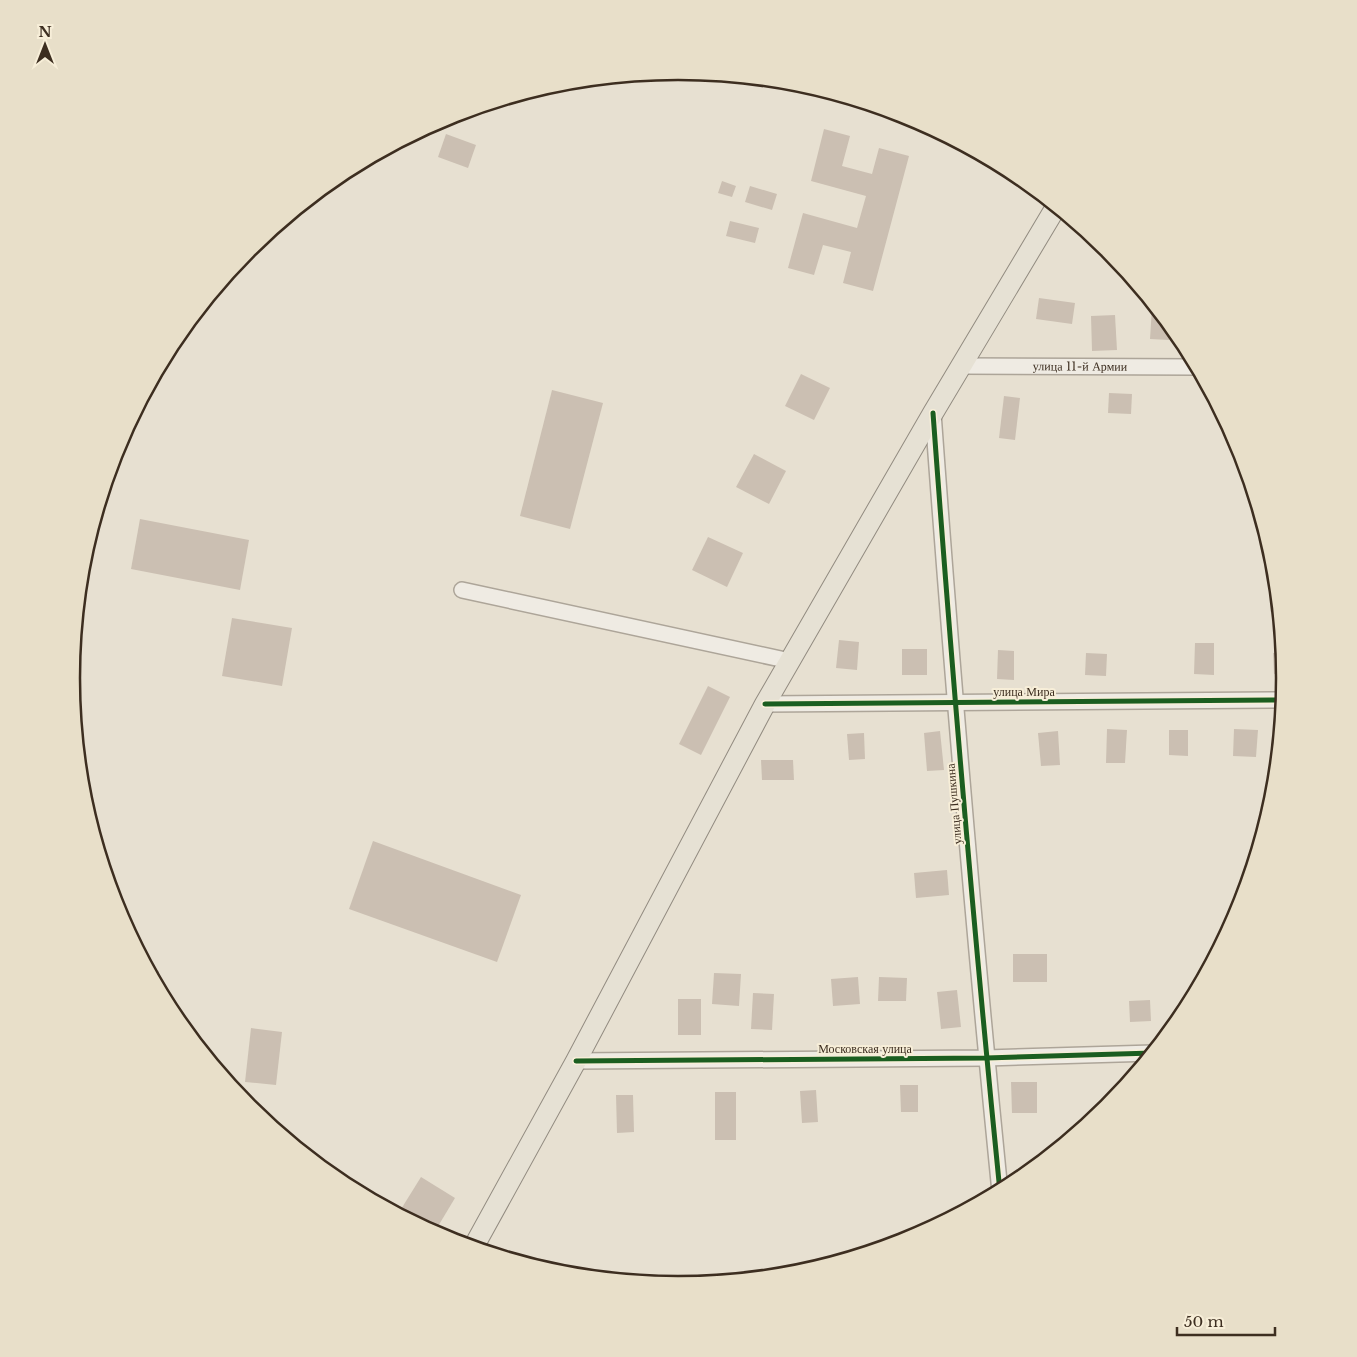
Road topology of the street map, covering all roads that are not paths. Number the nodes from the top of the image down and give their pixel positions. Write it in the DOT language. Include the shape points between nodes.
graph roads {
  1 [pos="1053,212"];
  2 [pos="962,366"];
  3 [pos="1189,367"];
  4 [pos="933,413"];
  5 [pos="462,590"];
  6 [pos="790,661"];
  7 [pos="1276,700"];
  8 [pos="955,702"];
  9 [pos="766,704"];
  10 [pos="1144,1053"];
  11 [pos="986,1058"];
  12 [pos="576,1061"];
  13 [pos="999,1184"];
  14 [pos="477,1241"];
  1 -- 2 [label="main road"];
  2 -- 3 [label="street, улица 11-й Армии"];
  2 -- 4 [label="main road"];
  4 -- 6 [label="main road"];
  4 -- 8 [label="street, улица Пушкина"];
  5 -- 6 [label="street"];
  6 -- 9 [label="main road"];
  7 -- 8 [label="street, улица Мира"];
  8 -- 9 [label="street, улица Мира"];
  8 -- 11 [label="street, улица Пушкина"];
  9 -- 12 [label="main road"];
  10 -- 11 [label="street, Московская улица"];
  11 -- 12 [label="street, Московская улица"];
  11 -- 13 [label="street, улица Пушкина"];
  12 -- 14 [label="main road"];
}
